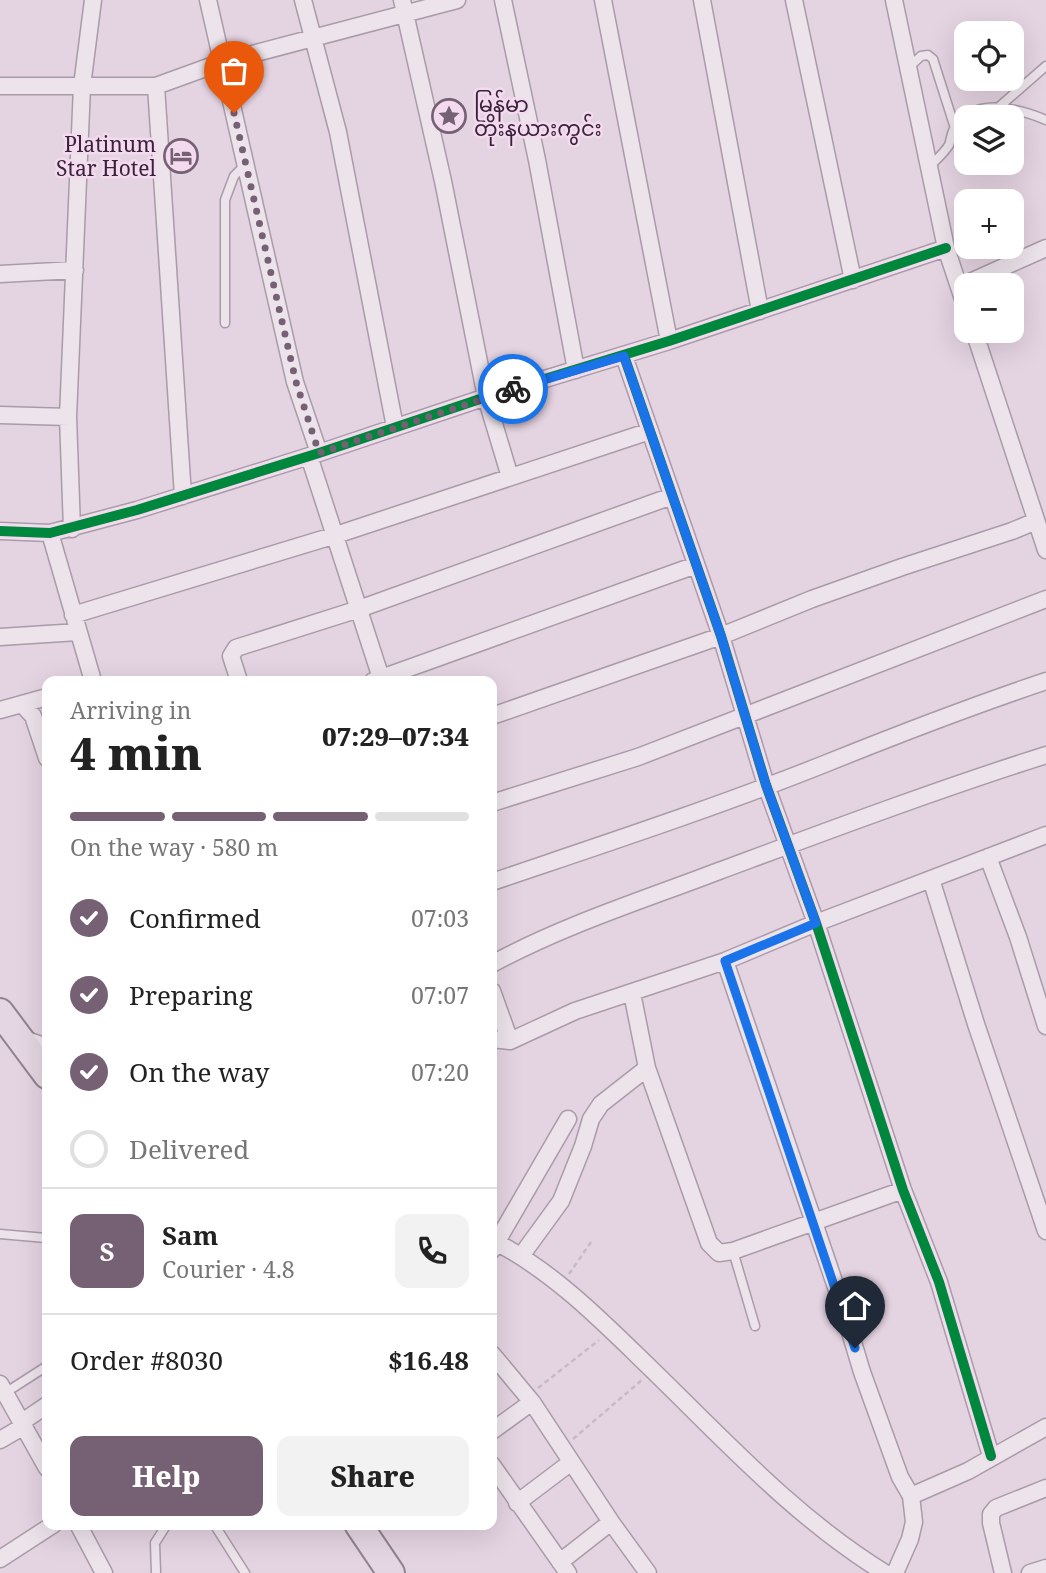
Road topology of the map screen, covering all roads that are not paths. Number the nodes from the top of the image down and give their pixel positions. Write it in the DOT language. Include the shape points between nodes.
graph roads {
  1 [pos="93,0"];
  2 [pos="208,0"];
  3 [pos="303,0"];
  4 [pos="457,0"];
  5 [pos="503,0"];
  6 [pos="603,0"];
  7 [pos="702,0"];
  8 [pos="794,0"];
  9 [pos="894,0"];
  10 [pos="403,8"];
  11 [pos="313,39"];
  12 [pos="222,62"];
  13 [pos="1046,66"];
  14 [pos="908,68"];
  15 [pos="0,86"];
  16 [pos="82,86"];
  17 [pos="156,86"];
  18 [pos="1001,105"];
  19 [pos="1024,111"];
  20 [pos="1046,120"];
  21 [pos="954,128"];
  22 [pos="246,164"];
  23 [pos="930,166"];
  24 [pos="946,248"];
  25 [pos="1046,248"];
  26 [pos="75,270"];
  27 [pos="954,273"];
  28 [pos="990,273"];
  29 [pos="0,274"];
  30 [pos="853,281"];
  31 [pos="760,311"];
  32 [pos="225,323"];
  33 [pos="669,341"];
  34 [pos="978,343"];
  35 [pos="624,356"];
  36 [pos="576,370"];
  37 [pos="486,397"];
  38 [pos="0,415"];
  39 [pos="68,417"];
  40 [pos="395,427"];
  41 [pos="650,431"];
  42 [pos="314,455"];
  43 [pos="510,477"];
  44 [pos="183,496"];
  45 [pos="673,496"];
  46 [pos="1036,521"];
  47 [pos="72,529"];
  48 [pos="0,531"];
  49 [pos="50,533"];
  50 [pos="336,536"];
  51 [pos="1046,550"];
  52 [pos="696,565"];
  53 [pos="1046,599"];
  54 [pos="359,609"];
  55 [pos="73,615"];
  56 [pos="78,632"];
  57 [pos="721,636"];
  58 [pos="0,637"];
  59 [pos="91,676"];
  60 [pos="237,676"];
  61 [pos="378,676"];
  62 [pos="390,676"];
  63 [pos="1046,681"];
  64 [pos="42,698"];
  65 [pos="22,704"];
  66 [pos="0,710"];
  67 [pos="497,714"];
  68 [pos="745,716"];
  69 [pos="42,743"];
  70 [pos="1046,755"];
  71 [pos="766,785"];
  72 [pos="497,801"];
  73 [pos="1046,835"];
  74 [pos="789,845"];
  75 [pos="988,857"];
  76 [pos="931,879"];
  77 [pos="497,880"];
  78 [pos="816,923"];
  79 [pos="497,961"];
  80 [pos="725,961"];
  81 [pos="1040,986"];
  82 [pos="632,993"];
  83 [pos="497,1005"];
  84 [pos="0,1012"];
  85 [pos="1046,1026"];
  86 [pos="21,1038"];
  87 [pos="497,1040"];
  88 [pos="510,1041"];
  89 [pos="42,1045"];
  90 [pos="42,1068"];
  91 [pos="647,1068"];
  92 [pos="568,1118"];
  93 [pos="903,1190"];
  94 [pos="814,1221"];
  95 [pos="1046,1231"];
  96 [pos="0,1234"];
  97 [pos="497,1237"];
  98 [pos="42,1238"];
  99 [pos="497,1246"];
  100 [pos="733,1251"];
  101 [pos="521,1256"];
  102 [pos="755,1326"];
  103 [pos="497,1360"];
  104 [pos="42,1368"];
  105 [pos="3,1388"];
  106 [pos="530,1399"];
  107 [pos="42,1409"];
  108 [pos="23,1424"];
  109 [pos="497,1427"];
  110 [pos="1046,1427"];
  111 [pos="0,1440"];
  112 [pos="991,1456"];
  113 [pos="42,1459"];
  114 [pos="570,1463"];
  115 [pos="497,1473"];
  116 [pos="1046,1488"];
  117 [pos="911,1496"];
  118 [pos="517,1503"];
  119 [pos="611,1522"];
  120 [pos="45,1530"];
  121 [pos="81,1530"];
  122 [pos="163,1530"];
  123 [pos="218,1530"];
  124 [pos="365,1530"];
  125 [pos="0,1559"];
  126 [pos="564,1567"];
  127 [pos="1046,1568"];
  128 [pos="104,1573"];
  129 [pos="156,1573"];
  130 [pos="245,1573"];
  131 [pos="391,1573"];
  132 [pos="648,1573"];
  133 [pos="885,1573"];
  134 [pos="895,1573"];
  135 [pos="1003,1573"];
  136 [pos="1030,1573"];
  1 -- 16 [label="street"];
  2 -- 12 [label="street"];
  3 -- 11 [label="street"];
  4 -- 10 [label="street"];
  5 -- 36 [label="street"];
  6 -- 33 [label="street"];
  7 -- 31 [label="street"];
  8 -- 30 [label="street"];
  9 -- 14 [label="street"];
  10 -- 11 [label="street"];
  10 -- 37 [label="street"];
  11 -- 12 [label="street"];
  11 -- 40 [label="street" via="338,132"];
  12 -- 17 [label="street"];
  12 -- 22 [label="street"];
  13 -- 18 [label="lane"];
  14 -- 21 [label="lane" via="921,56 933,58"];
  14 -- 23 [label="street"];
  15 -- 16 [label="street"];
  16 -- 17 [label="street"];
  16 -- 26 [label="street"];
  17 -- 44 [label="street"];
  19 -- 20 [label="lane"];
  21 -- 23 [label="lane" via="948,146"];
  22 -- 32 [label="lane" via="234,176 225,200"];
  22 -- 42 [label="street"];
  23 -- 24 [label="street"];
  24 -- 27 [label="street"];
  24 -- 30 [label="street"];
  25 -- 28 [label="street"];
  26 -- 29 [label="street"];
  26 -- 39 [label="street"];
  30 -- 31 [label="street"];
  31 -- 33 [label="street"];
  33 -- 35 [label="street"];
  34 -- 46 [label="street"];
  35 -- 36 [label="street"];
  35 -- 41 [label="street"];
  36 -- 37 [label="street"];
  37 -- 40 [label="street"];
  37 -- 43 [label="street"];
  38 -- 39 [label="street"];
  39 -- 47 [label="street"];
  40 -- 42 [label="street"];
  41 -- 43 [label="street"];
  41 -- 45 [label="street"];
  42 -- 44 [label="street"];
  42 -- 50 [label="street"];
  43 -- 50 [label="street"];
  44 -- 47 [label="street"];
  45 -- 52 [label="street"];
  45 -- 54 [label="street"];
  46 -- 51 [label="street"];
  46 -- 57 [label="street" via="812,599"];
  47 -- 49 [label="street"];
  48 -- 49 [label="street"];
  49 -- 55 [label="street"];
  50 -- 54 [label="street"];
  50 -- 55 [label="street"];
  52 -- 57 [label="street"];
  52 -- 62 [label="street"];
  53 -- 68 [label="street"];
  54 -- 60 [label="street" via="236,648 231,656"];
  54 -- 61 [label="street"];
  55 -- 56 [label="street"];
  56 -- 58 [label="street"];
  56 -- 59 [label="street"];
  57 -- 67 [label="street"];
  57 -- 68 [label="street"];
  63 -- 71 [label="street"];
  64 -- 65 [label="street"];
  65 -- 66 [label="street"];
  65 -- 69 [label="street" via="33,716"];
  68 -- 71 [label="street"];
  68 -- 72 [label="street" via="638,757"];
  70 -- 74 [label="street"];
  71 -- 74 [label="street"];
  71 -- 77 [label="street"];
  73 -- 75 [label="street"];
  74 -- 78 [label="street"];
  74 -- 79 [label="street" via="530,943"];
  75 -- 76 [label="street"];
  75 -- 81 [label="street"];
  76 -- 78 [label="street"];
  76 -- 95 [label="street"];
  78 -- 80 [label="street"];
  78 -- 93 [label="street"];
  80 -- 82 [label="street"];
  80 -- 94 [label="street"];
  81 -- 85 [label="street"];
  82 -- 88 [label="street" via="575,1011"];
  82 -- 91 [label="street"];
  83 -- 88 [label="street"];
  84 -- 86 [label="main road"];
  86 -- 89 [label="street"];
  86 -- 90 [label="main road"];
  87 -- 88 [label="street"];
  91 -- 100 [label="street" via="709,1243 719,1253"];
  91 -- 101 [label="street" via="601,1104 591,1119 561,1201"];
  92 -- 97 [label="street"];
  93 -- 94 [label="street"];
  93 -- 112 [label="street" via="939,1282"];
  94 -- 100 [label="street"];
  94 -- 117 [label="street" via="862,1372"];
  96 -- 98 [label="lane"];
  99 -- 101 [label="street"];
  100 -- 102 [label="lane"];
  101 -- 133 [label="street" via="611,1330 798,1510"];
  103 -- 106 [label="street"];
  104 -- 105 [label="lane"];
  105 -- 108 [label="street"];
  106 -- 109 [label="street"];
  106 -- 114 [label="street"];
  107 -- 108 [label="street"];
  108 -- 111 [label="street"];
  108 -- 113 [label="street"];
  110 -- 112 [label="street"];
  112 -- 117 [label="street"];
  114 -- 118 [label="street"];
  114 -- 119 [label="street"];
  115 -- 118 [label="street"];
  116 -- 135 [label="street" via="991,1514"];
  117 -- 134 [label="street" via="914,1522"];
  118 -- 126 [label="street"];
  119 -- 126 [label="street"];
  119 -- 132 [label="street"];
  120 -- 125 [label="street"];
  121 -- 128 [label="street"];
  122 -- 129 [label="lane" via="155,1543"];
  123 -- 130 [label="lane"];
  124 -- 131 [label="main road"];
  127 -- 136 [label="street"];
}
